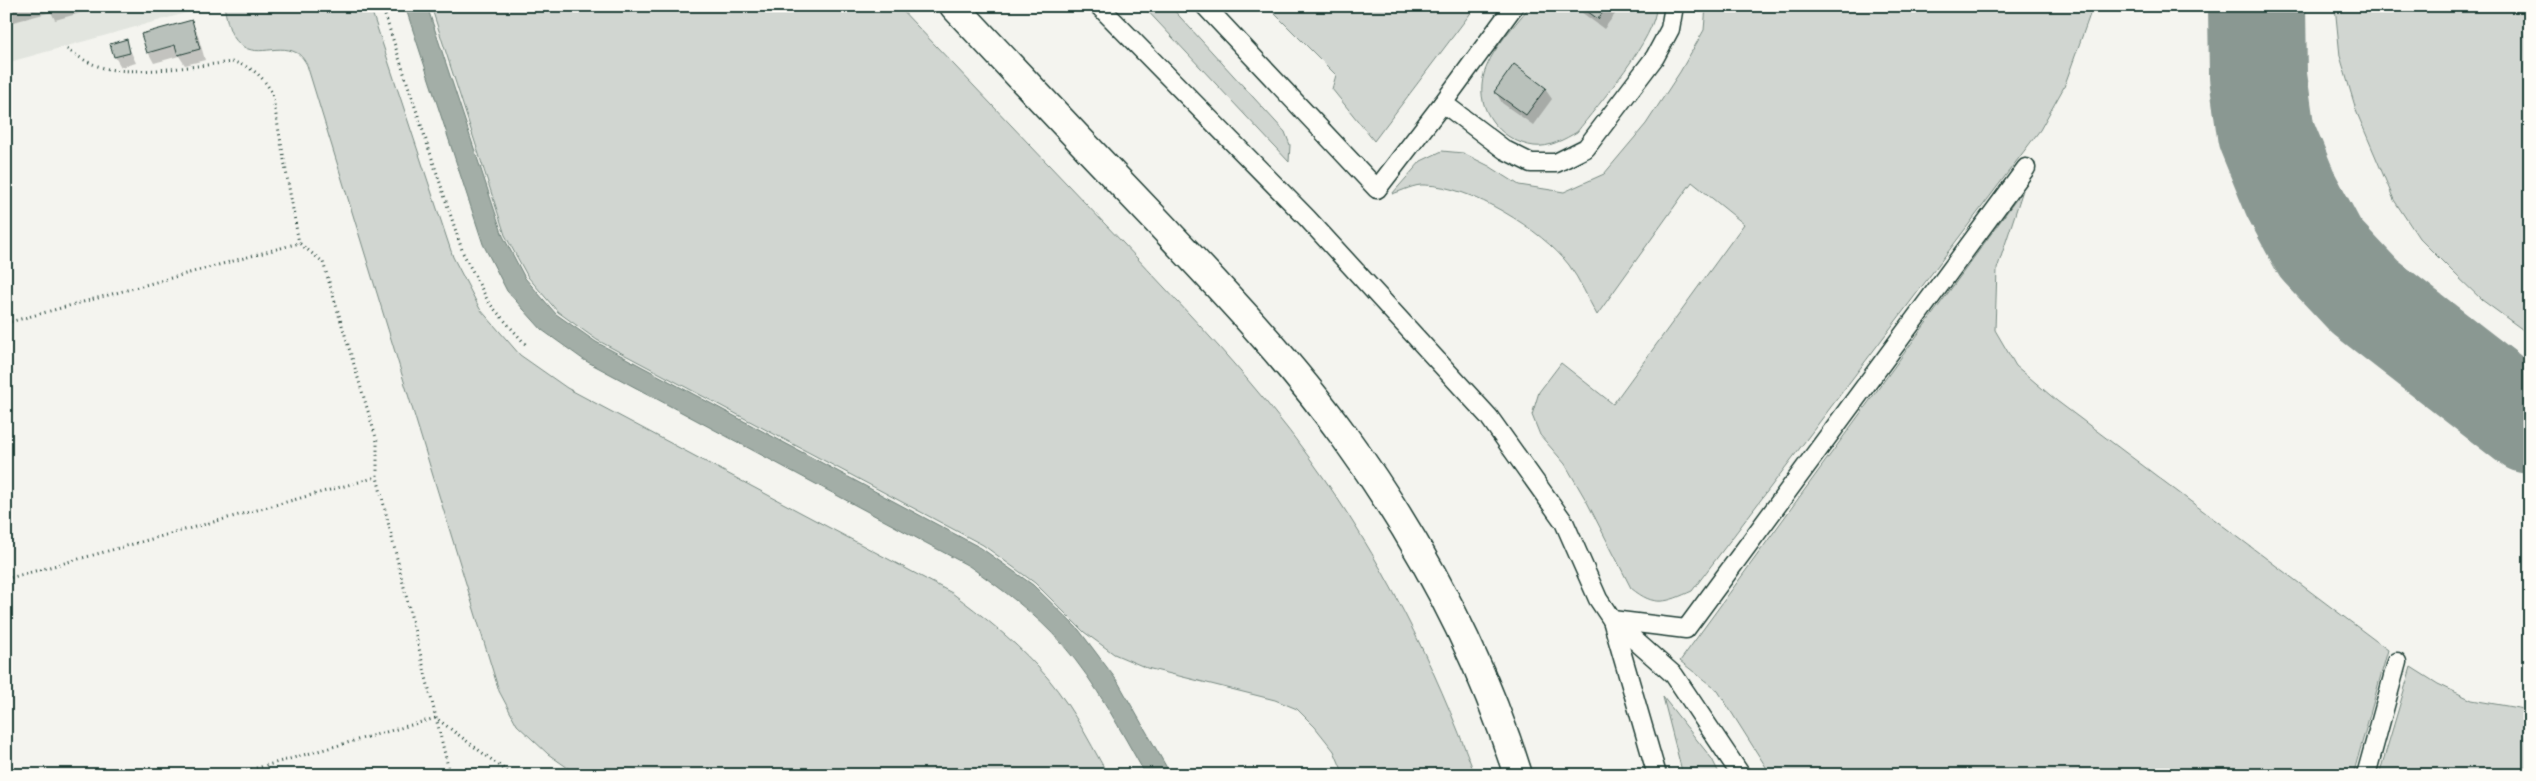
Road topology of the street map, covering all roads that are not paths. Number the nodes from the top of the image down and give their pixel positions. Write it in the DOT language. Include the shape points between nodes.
graph roads {
  1 [pos="954,6"];
  2 [pos="1099,6"];
  3 [pos="1205,6"];
  4 [pos="1514,6"];
  5 [pos="1674,6"];
  6 [pos="1443,103"];
  7 [pos="2026,168"];
  8 [pos="1612,620"];
  9 [pos="2397,662"];
  10 [pos="1518,775"];
  11 [pos="1657,775"];
  12 [pos="1741,775"];
  13 [pos="2366,775"];
  1 -- 10 [label="street" via="1262,333 1344,436 1384,495 1442,595 1494,708"];
  2 -- 8 [label="lane" via="1307,218 1489,417 1564,522 1598,599"];
  3 -- 6 [label="lane" via="1377,189"];
  4 -- 6 [label="lane"];
  5 -- 6 [label="lane" via="1670,29 1655,56 1586,148 1556,163 1531,163 1505,150"];
  7 -- 8 [label="lane" via="1686,629"];
  8 -- 11 [label="lane"];
  8 -- 12 [label="lane" via="1674,675"];
  9 -- 13 [label="lane"];
}
